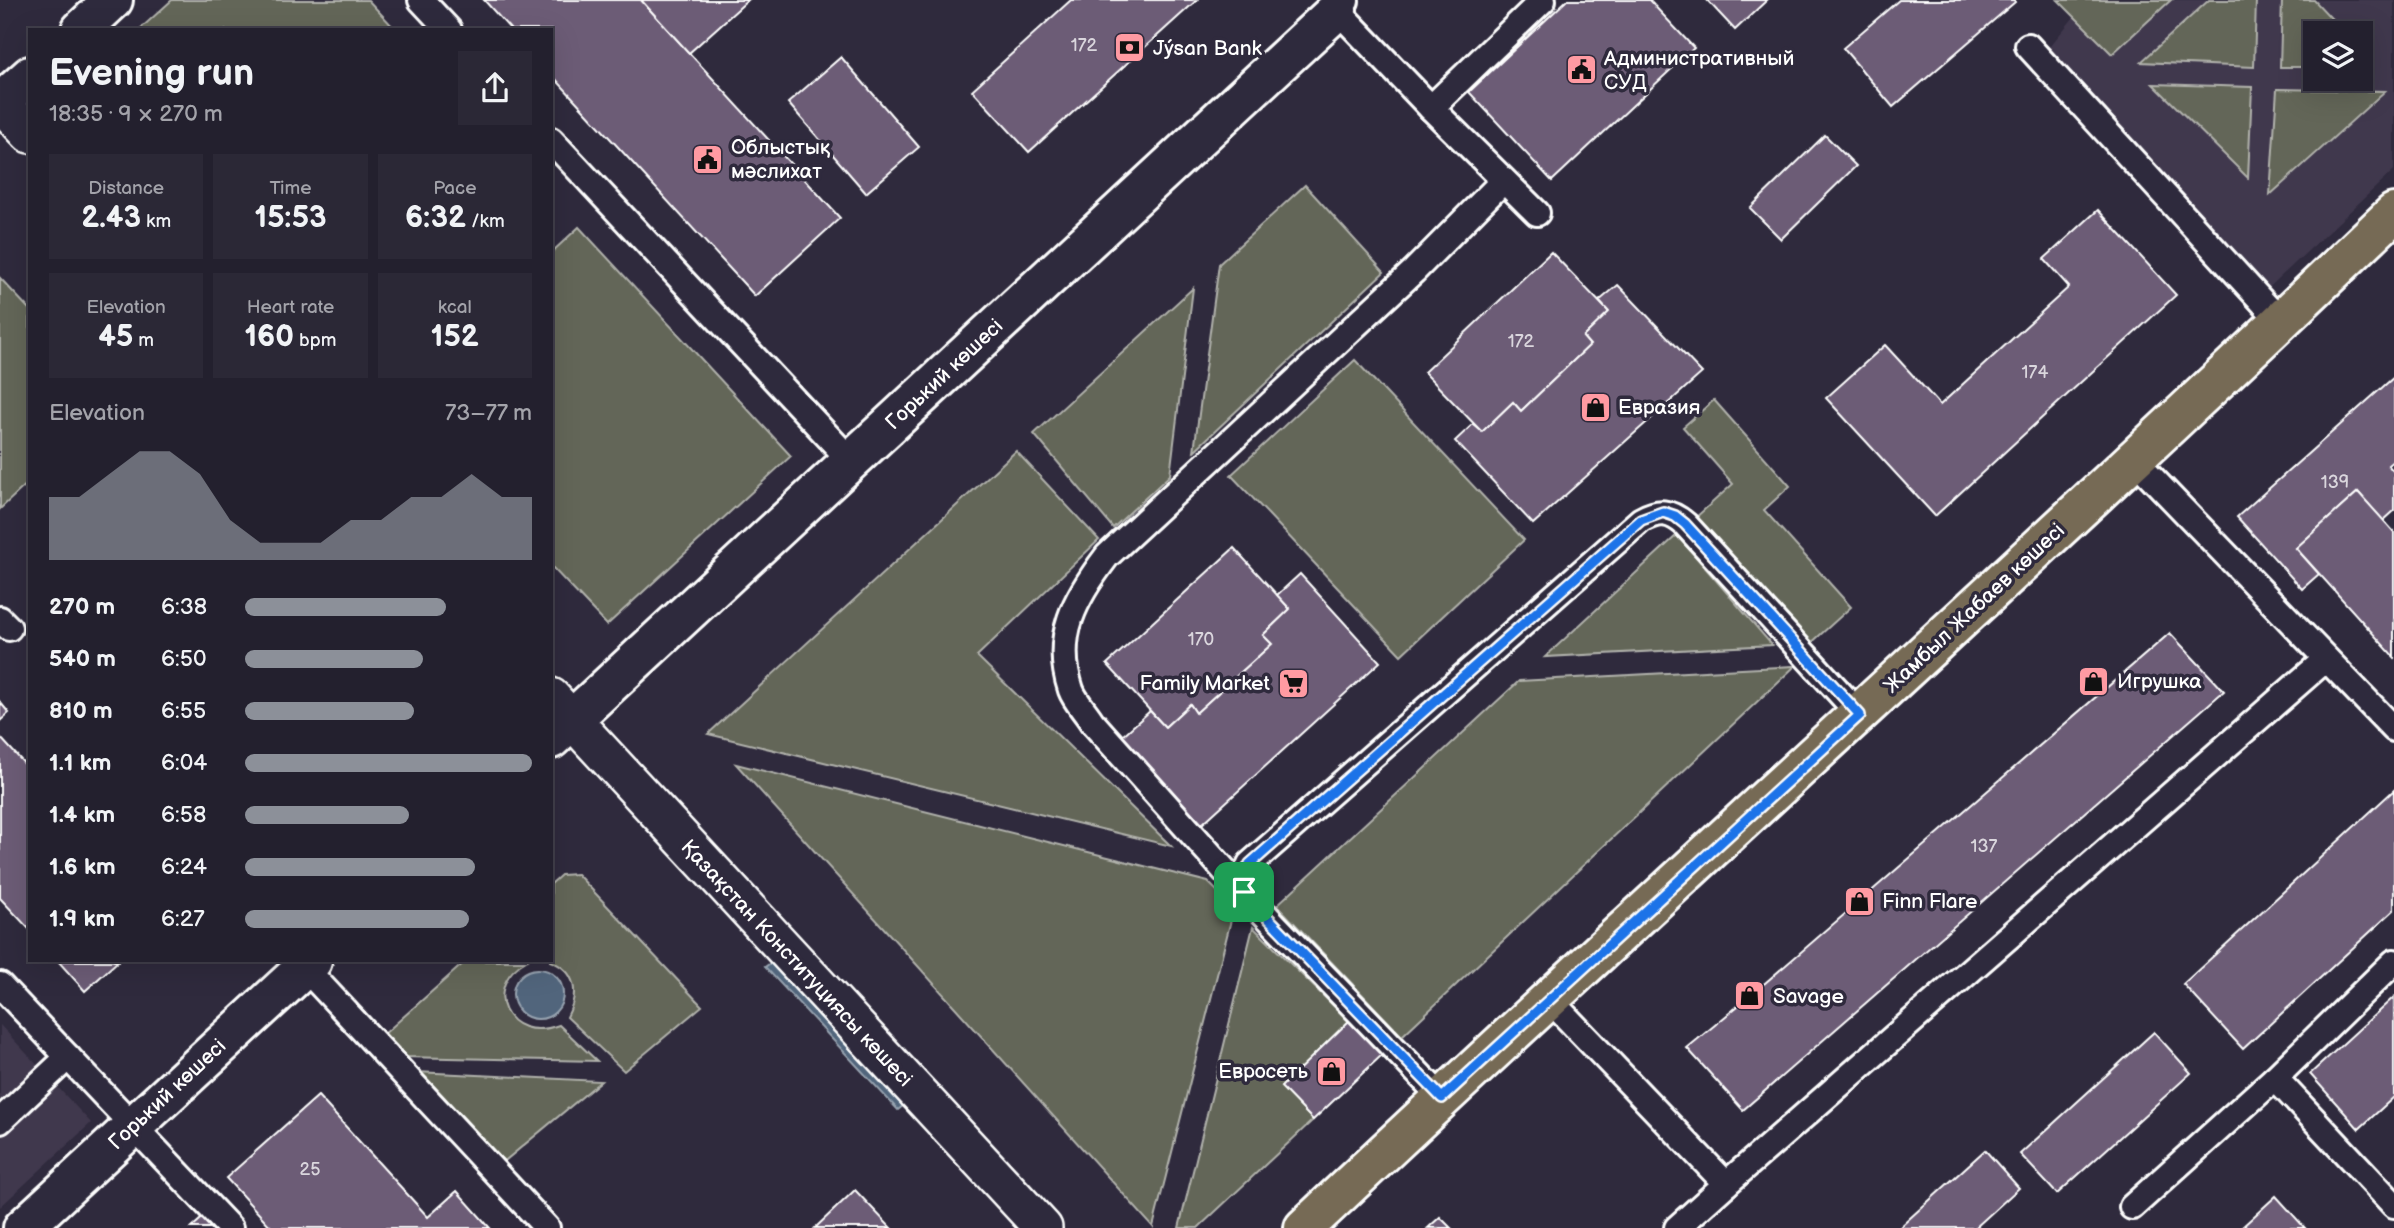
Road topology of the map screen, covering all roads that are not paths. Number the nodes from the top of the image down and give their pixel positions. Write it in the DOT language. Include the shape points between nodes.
graph roads {
  1 [pos="113,0"];
  2 [pos="421,0"];
  3 [pos="1544,0"];
  4 [pos="1342,5"];
  5 [pos="83,28"];
  6 [pos="447,28"];
  7 [pos="2028,46"];
  8 [pos="28,78"];
  9 [pos="0,103"];
  10 [pos="1431,108"];
  11 [pos="28,132"];
  12 [pos="553,142"];
  13 [pos="1503,181"];
  14 [pos="1537,213"];
  15 [pos="2394,213"];
  16 [pos="2281,322"];
  17 [pos="2134,459"];
  18 [pos="850,461"];
  19 [pos="2326,659"];
  20 [pos="1860,715"];
  21 [pos="558,719"];
  22 [pos="2394,729"];
  23 [pos="1244,892"];
  24 [pos="2394,962"];
  25 [pos="308,964"];
  26 [pos="0,985"];
  27 [pos="1549,999"];
  28 [pos="68,1057"];
  29 [pos="2275,1078"];
  30 [pos="1442,1098"];
  31 [pos="0,1121"];
  32 [pos="134,1125"];
  33 [pos="1726,1184"];
  34 [pos="2394,1205"];
  35 [pos="2132,1207"];
  36 [pos="23,1228"];
  37 [pos="230,1228"];
  38 [pos="547,1228"];
  39 [pos="1043,1228"];
  40 [pos="1304,1228"];
  41 [pos="1677,1228"];
  1 -- 5 [label="street"];
  2 -- 6 [label="lane"];
  3 -- 10 [label="lane"];
  4 -- 10 [label="lane"];
  4 -- 18 [label="street, Горький көшесі"];
  7 -- 16 [label="lane"];
  8 -- 9 [label="street"];
  9 -- 11 [label="street"];
  10 -- 13 [label="lane"];
  12 -- 18 [label="lane"];
  13 -- 14 [label="lane"];
  13 -- 23 [label="lane" via="1414,271 1107,556 1083,587 1069,618 1063,655 1072,693 1092,722"];
  15 -- 16 [label="main road, Жамбыл Жабаев көшесі"];
  16 -- 17 [label="main road, Жамбыл Жабаев көшесі"];
  17 -- 19 [label="lane"];
  17 -- 20 [label="main road, Жамбыл Жабаев көшесі"];
  18 -- 21 [label="street, Горький көшесі"];
  19 -- 22 [label="lane"];
  19 -- 33 [label="lane"];
  20 -- 23 [label="lane" via="1685,524 1663,512 1651,514 1250,864"];
  20 -- 27 [label="main road, Жамбыл Жабаев көшесі"];
  21 -- 39 [label="street, Қазақстан Конституциясы көшесі"];
  23 -- 30 [label="lane"];
  24 -- 29 [label="lane"];
  25 -- 32 [label="street, Горький көшесі"];
  25 -- 38 [label="lane"];
  26 -- 28 [label="lane"];
  27 -- 30 [label="main road, Жамбыл Жабаев көшесі"];
  27 -- 33 [label="lane"];
  28 -- 31 [label="lane"];
  28 -- 32 [label="lane"];
  29 -- 34 [label="lane"];
  29 -- 35 [label="lane"];
  30 -- 40 [label="main road, Жамбыл Жабаев көшесі"];
  32 -- 36 [label="street, Горький көшесі"];
  32 -- 37 [label="lane"];
  33 -- 41 [label="lane"];
}
